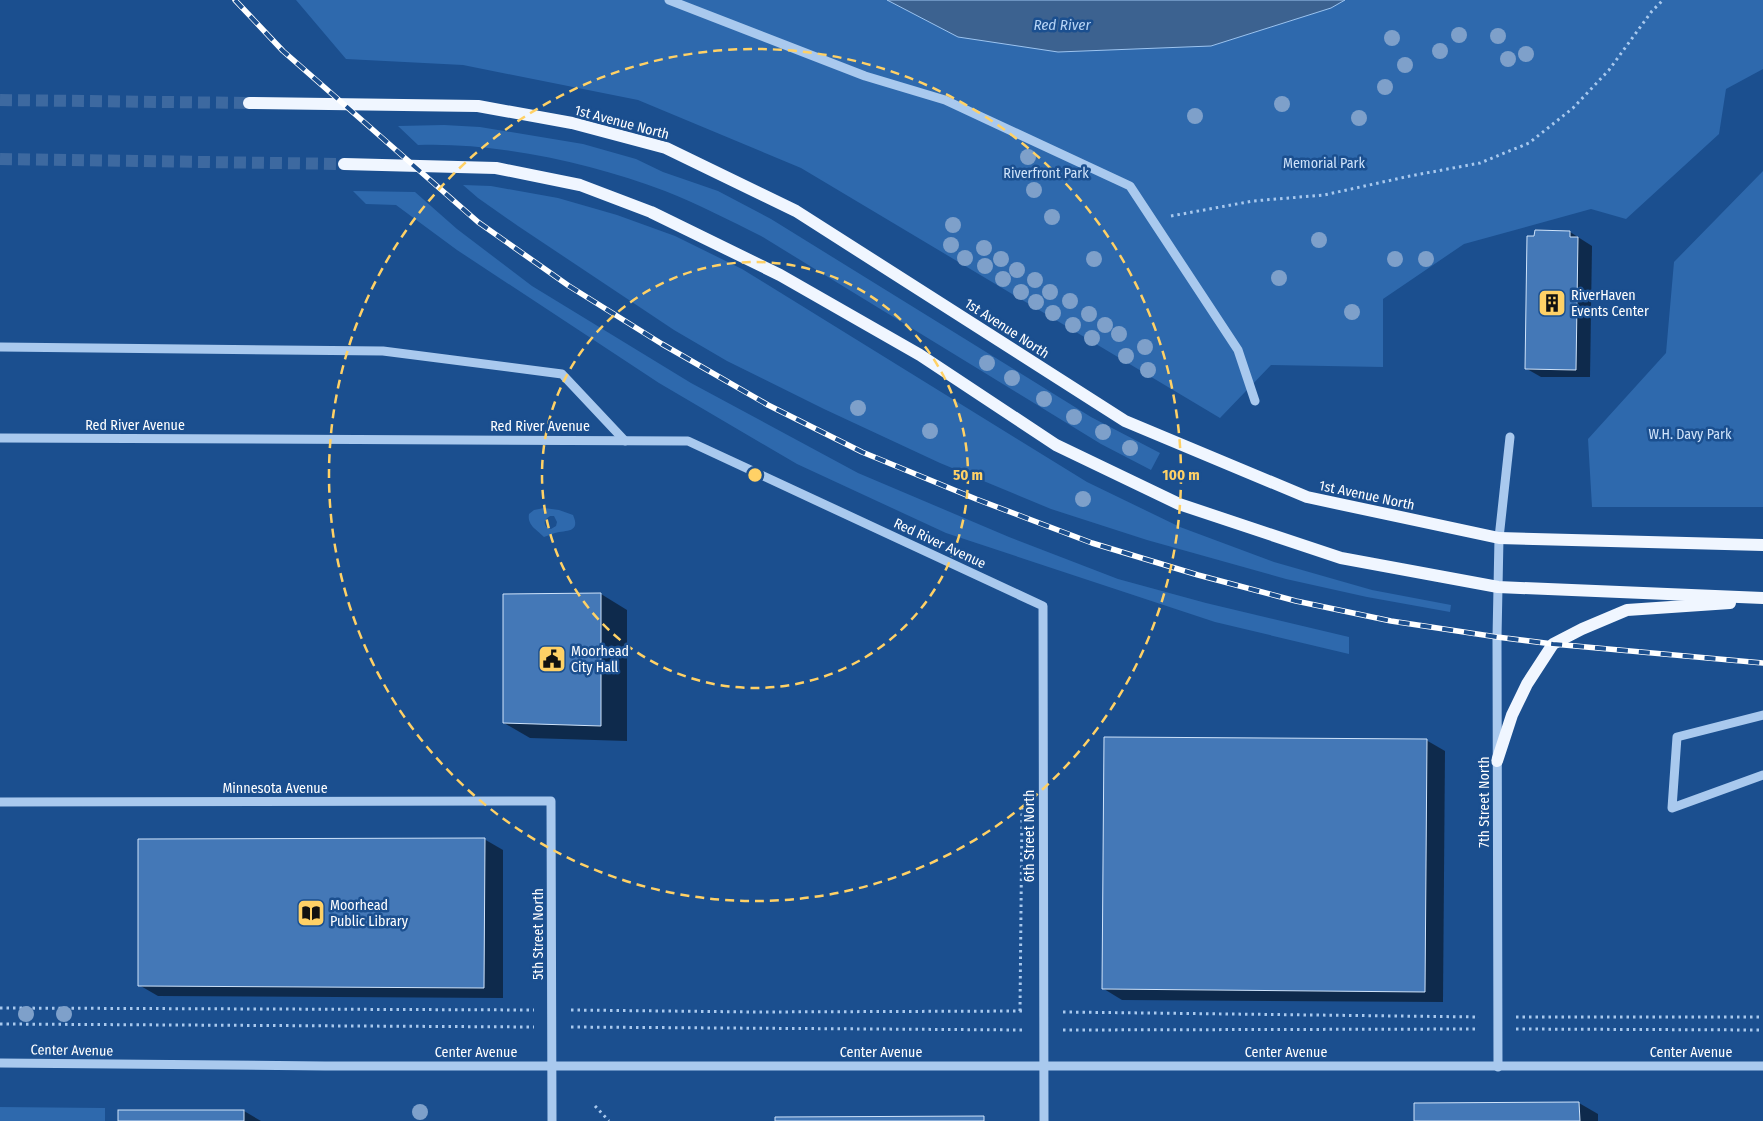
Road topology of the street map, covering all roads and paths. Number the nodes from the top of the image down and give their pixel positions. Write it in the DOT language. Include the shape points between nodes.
graph roads {
  1 [pos="669,0"];
  2 [pos="1664,0"];
  3 [pos="249,103"];
  4 [pos="344,164"];
  5 [pos="1152,219"];
  6 [pos="0,347"];
  7 [pos="1255,401"];
  8 [pos="1510,437"];
  9 [pos="0,438"];
  10 [pos="625,440"];
  11 [pos="1499,538"];
  12 [pos="1763,545"];
  13 [pos="1498,588"];
  14 [pos="1763,599"];
  15 [pos="1043,606"];
  16 [pos="1763,715"];
  17 [pos="1498,761"];
  18 [pos="1763,775"];
  19 [pos="551,801"];
  20 [pos="0,802"];
  21 [pos="1022,808"];
  22 [pos="0,1008"];
  23 [pos="552,1010"];
  24 [pos="1020,1011"];
  25 [pos="1044,1012"];
  26 [pos="1498,1017"];
  27 [pos="1763,1017"];
  28 [pos="0,1024"];
  29 [pos="552,1027"];
  30 [pos="1498,1029"];
  31 [pos="1044,1030"];
  32 [pos="1763,1030"];
  33 [pos="0,1063"];
  34 [pos="552,1066"];
  35 [pos="1044,1066"];
  36 [pos="1763,1066"];
  37 [pos="1498,1067"];
  38 [pos="594,1106"];
  39 [pos="552,1121"];
  40 [pos="609,1121"];
  41 [pos="1044,1121"];
  1 -- 5 [label="street" via="865,76 945,100 1130,186"];
  2 -- 5 [label="path" via="1573,108 1529,143 1480,163 1324,195 1253,201"];
  3 -- 11 [label="main road, 1st Avenue North" via="478,106 572,123 666,148 796,211 1125,421 1307,497"];
  4 -- 13 [label="main road" via="496,168 580,185 651,212 780,275 920,355 1056,445 1179,504 1341,558"];
  5 -- 7 [label="street" via="1238,350"];
  6 -- 10 [label="street" via="383,351 562,374"];
  8 -- 11 [label="street, 7th Street North"];
  9 -- 10 [label="street, Red River Avenue"];
  10 -- 15 [label="street, Red River Avenue" via="688,440"];
  11 -- 12 [label="main road, 1st Avenue North"];
  11 -- 13 [label="street, 7th Street North"];
  13 -- 14 [label="main road"];
  13 -- 17 [label="street, 7th Street North"];
  14 -- 17 [label="main road" via="1628,610 1553,644 1527,684 1512,716"];
  15 -- 25 [label="street, 6th Street North"];
  16 -- 18 [label="street" via="1677,737 1672,808"];
  17 -- 26 [label="street, 7th Street North"];
  19 -- 20 [label="street, Minnesota Avenue"];
  19 -- 23 [label="street, 5th Street North"];
  21 -- 24 [label="path"];
  22 -- 23 [label="path"];
  23 -- 24 [label="path"];
  23 -- 29 [label="street, 5th Street North"];
  24 -- 25 [label="path"];
  25 -- 26 [label="path"];
  25 -- 31 [label="street, 6th Street North"];
  26 -- 27 [label="path"];
  26 -- 30 [label="street, 7th Street North"];
  28 -- 29 [label="path"];
  29 -- 31 [label="path"];
  29 -- 34 [label="street, 5th Street North"];
  30 -- 31 [label="path"];
  30 -- 32 [label="path"];
  30 -- 37 [label="street, 7th Street North"];
  31 -- 35 [label="street, 6th Street North"];
  33 -- 34 [label="street, Center Avenue"];
  34 -- 35 [label="street, Center Avenue"];
  34 -- 39 [label="street, 5th Street North"];
  35 -- 37 [label="street, Center Avenue"];
  35 -- 41 [label="street, 6th Street North"];
  36 -- 37 [label="street, Center Avenue"];
  38 -- 40 [label="path"];
}
